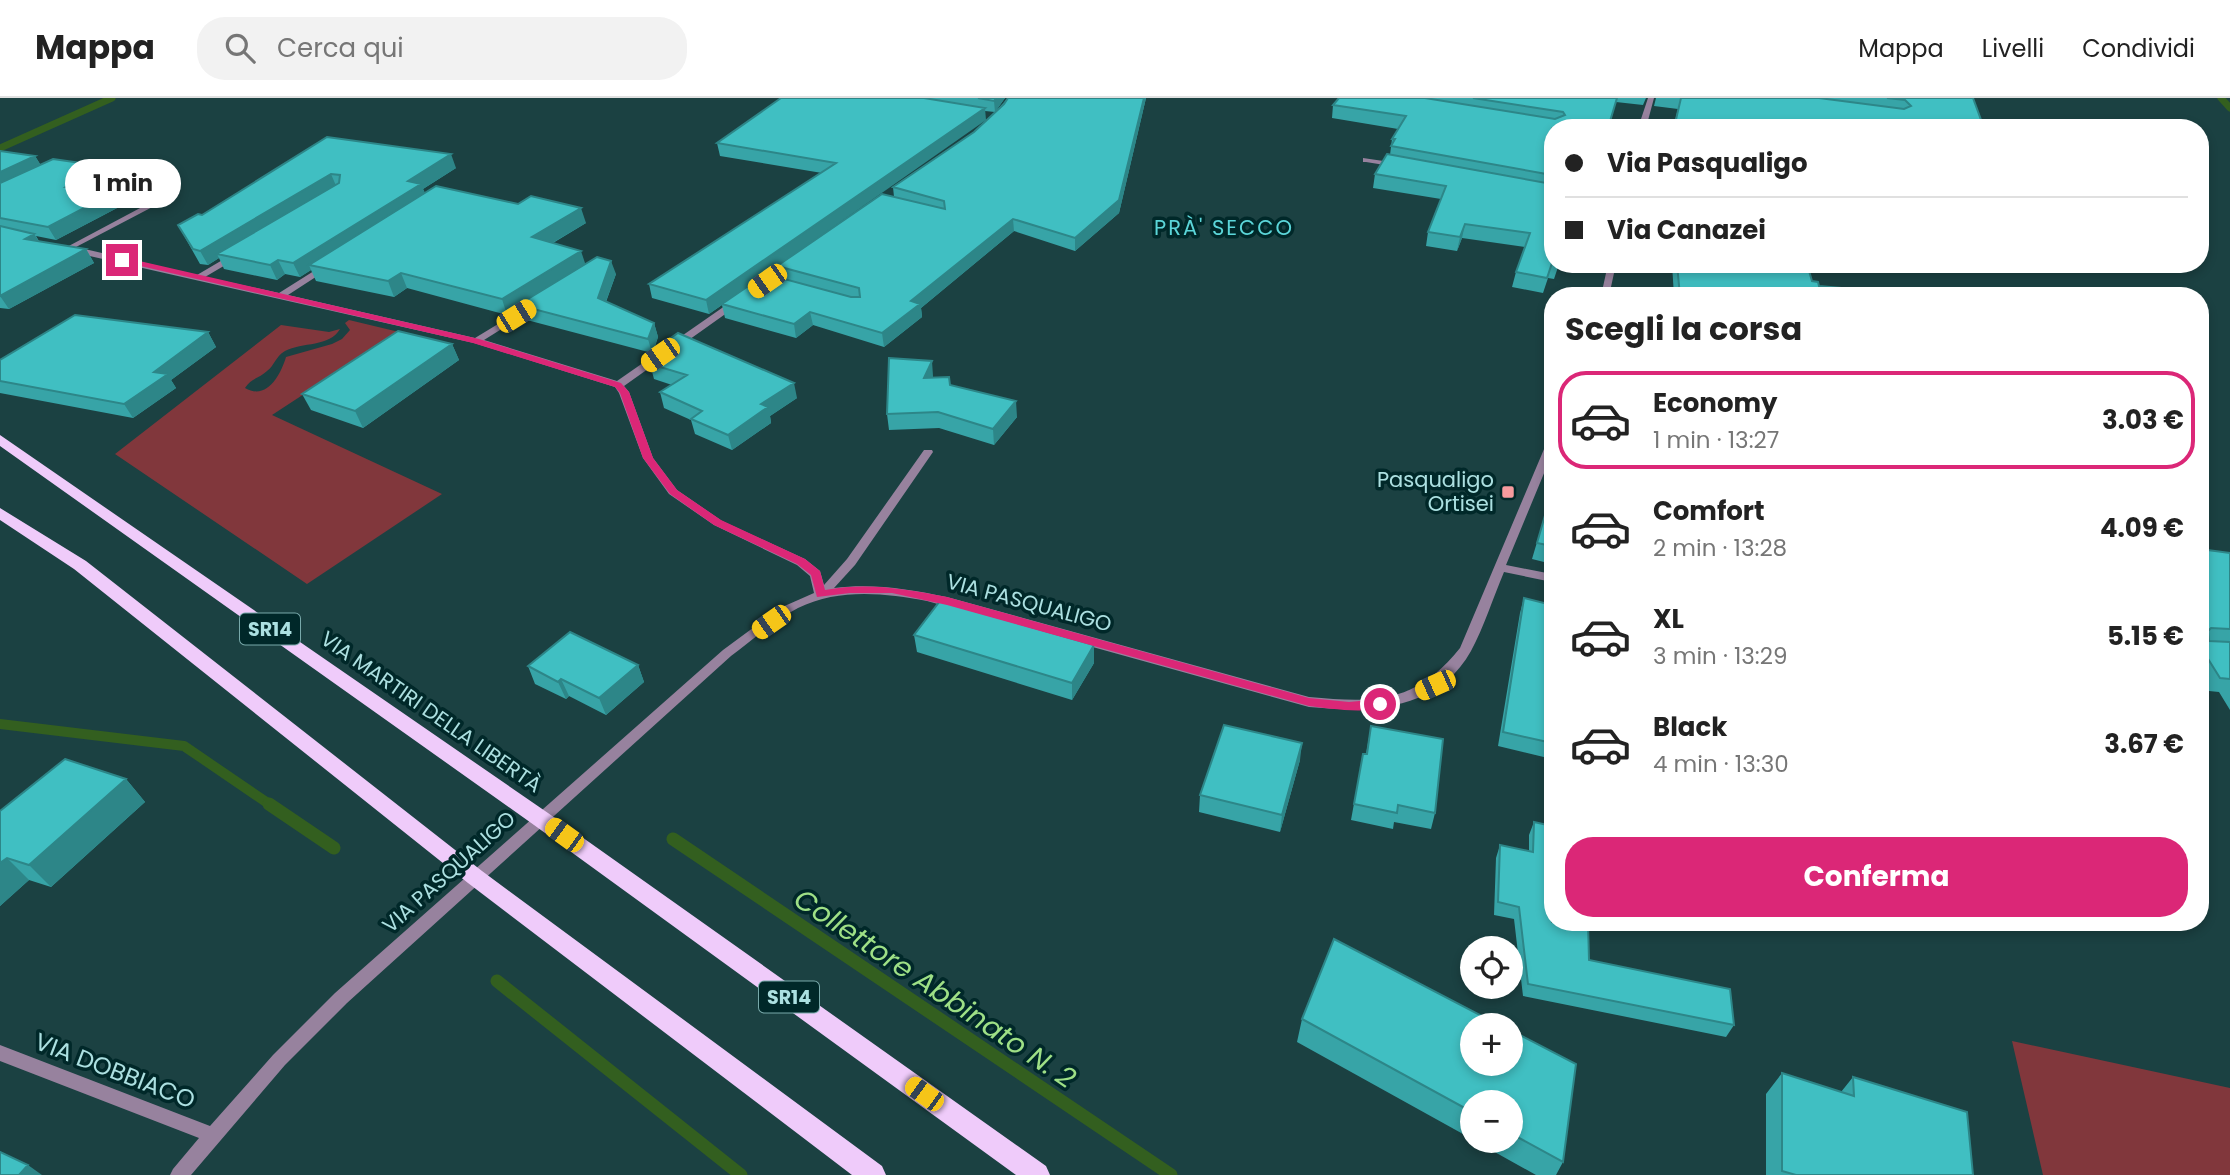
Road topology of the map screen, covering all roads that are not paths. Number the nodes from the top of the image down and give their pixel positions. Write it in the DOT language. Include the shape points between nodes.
graph roads {
  1 [pos="1651,98"];
  2 [pos="1645,119"];
  3 [pos="1366,160"];
  4 [pos="1407,167"];
  5 [pos="157,201"];
  6 [pos="58,246"];
  7 [pos="69,248"];
  8 [pos="247,248"];
  9 [pos="336,260"];
  10 [pos="200,276"];
  11 [pos="281,296"];
  12 [pos="744,297"];
  13 [pos="542,300"];
  14 [pos="476,341"];
  15 [pos="618,385"];
  16 [pos="0,439"];
  17 [pos="928,452"];
  18 [pos="1544,461"];
  19 [pos="0,513"];
  20 [pos="1499,567"];
  21 [pos="1544,577"];
  22 [pos="820,595"];
  23 [pos="541,819"];
  24 [pos="475,877"];
  25 [pos="0,1053"];
  26 [pos="212,1135"];
  27 [pos="179,1175"];
  28 [pos="873,1175"];
  29 [pos="1037,1175"];
  1 -- 2 [label="street"];
  3 -- 4 [label="street"];
  5 -- 7 [label="street"];
  6 -- 7 [label="street"];
  7 -- 10 [label="street"];
  8 -- 10 [label="street"];
  9 -- 11 [label="street"];
  10 -- 11 [label="street"];
  11 -- 14 [label="street"];
  12 -- 15 [label="street"];
  13 -- 14 [label="street"];
  14 -- 15 [label="street"];
  15 -- 22 [label="street" via="648,458 673,492 718,523 801,562 816,574"];
  16 -- 23 [label="main road, VIA MARTIRI DELLA LIBERTÀ / SR14"];
  17 -- 22 [label="street" via="851,562"];
  18 -- 20 [label="street, VIA PASQUALIGO"];
  19 -- 24 [label="main road" via="80,565"];
  20 -- 21 [label="street"];
  20 -- 22 [label="street, VIA PASQUALIGO" via="1465,650 1452,670 1435,685 1409,697 1349,706 1309,702 933,598 892,590 850,589"];
  22 -- 23 [label="street, VIA PASQUALIGO" via="793,606 727,653"];
  23 -- 24 [label="street, VIA PASQUALIGO"];
  23 -- 29 [label="main road, VIA MARTIRI DELLA LIBERTÀ / SR14"];
  24 -- 26 [label="street, VIA PASQUALIGO" via="341,998"];
  24 -- 28 [label="main road"];
  25 -- 26 [label="street, VIA DOBBIACO"];
  26 -- 27 [label="street, VIA PASQUALIGO"];
}
